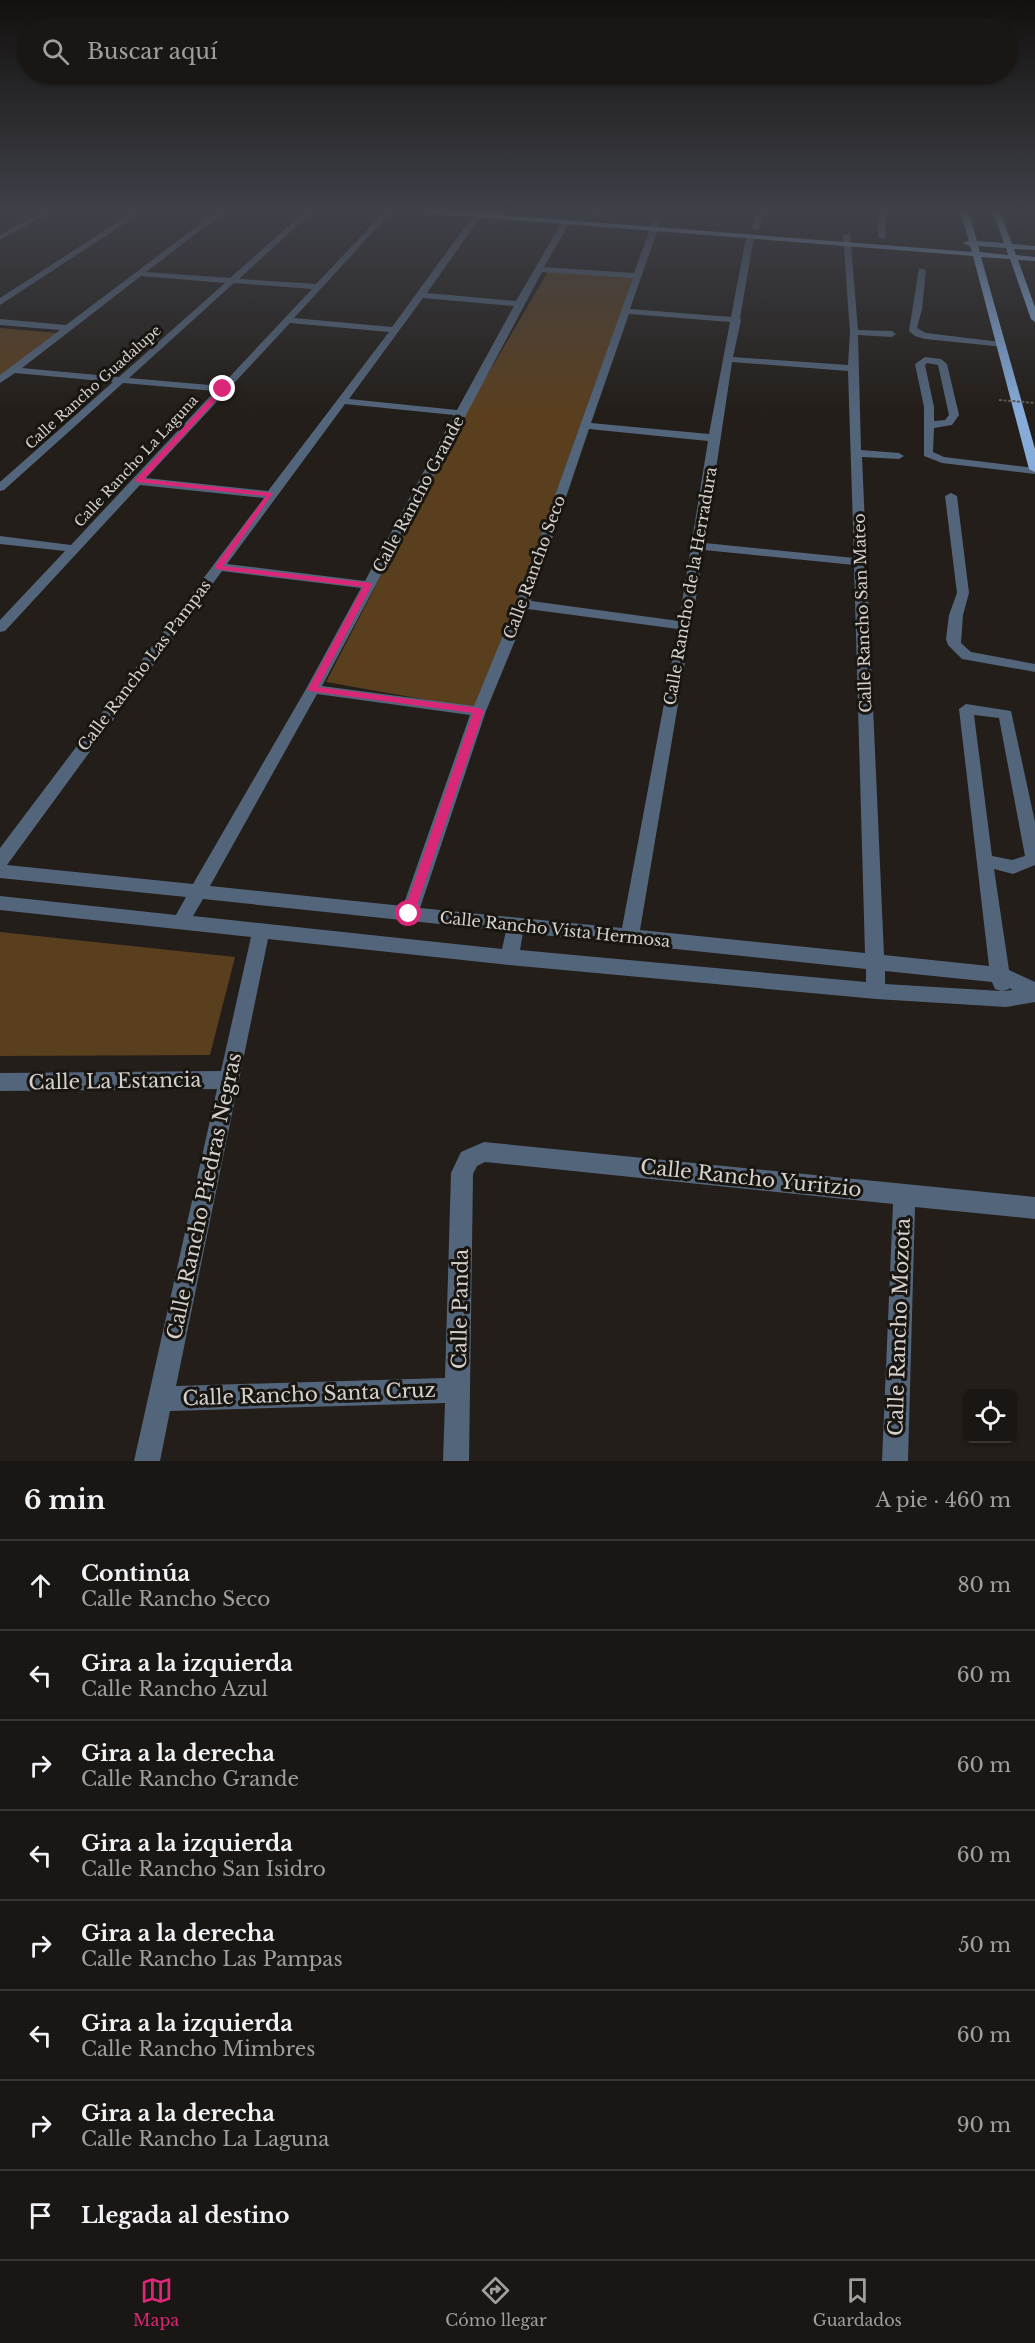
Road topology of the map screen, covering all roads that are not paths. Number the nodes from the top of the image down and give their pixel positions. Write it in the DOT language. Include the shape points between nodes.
graph roads {
  1 [pos="38,277"];
  2 [pos="136,277"];
  3 [pos="189,277"];
  4 [pos="236,277"];
  5 [pos="327,277"];
  6 [pos="434,277"];
  7 [pos="535,277"];
  8 [pos="637,277"];
  9 [pos="744,277"];
  10 [pos="850,277"];
  11 [pos="921,277"];
  12 [pos="982,277"];
  13 [pos="1020,277"];
  14 [pos="233,280"];
  15 [pos="318,287"];
  16 [pos="421,295"];
  17 [pos="0,302"];
  18 [pos="519,304"];
  19 [pos="627,311"];
  20 [pos="287,320"];
  21 [pos="737,320"];
  22 [pos="1035,320"];
  23 [pos="0,322"];
  24 [pos="69,328"];
  25 [pos="394,330"];
  26 [pos="854,332"];
  27 [pos="892,334"];
  28 [pos="1001,345"];
  29 [pos="729,359"];
  30 [pos="853,368"];
  31 [pos="13,370"];
  32 [pos="0,380"];
  33 [pos="121,380"];
  34 [pos="223,389"];
  35 [pos="341,402"];
  36 [pos="462,412"];
  37 [pos="930,425"];
  38 [pos="585,426"];
  39 [pos="714,438"];
  40 [pos="856,453"];
  41 [pos="900,456"];
  42 [pos="1035,470"];
  43 [pos="138,481"];
  44 [pos="0,488"];
  45 [pos="271,495"];
  46 [pos="951,496"];
  47 [pos="0,540"];
  48 [pos="699,546"];
  49 [pos="75,549"];
  50 [pos="860,562"];
  51 [pos="218,567"];
  52 [pos="368,585"];
  53 [pos="523,604"];
  54 [pos="684,626"];
  55 [pos="0,627"];
  56 [pos="1035,668"];
  57 [pos="313,689"];
  58 [pos="479,711"];
  59 [pos="985,861"];
  60 [pos="0,862"];
  61 [pos="0,871"];
  62 [pos="199,891"];
  63 [pos="0,903"];
  64 [pos="409,914"];
  65 [pos="181,922"];
  66 [pos="516,924"];
  67 [pos="261,931"];
  68 [pos="630,936"];
  69 [pos="509,957"];
  70 [pos="874,962"];
  71 [pos="1000,975"];
  72 [pos="876,991"];
  73 [pos="1035,993"];
  74 [pos="1006,999"];
  75 [pos="229,1080"];
  76 [pos="1,1085"];
  77 [pos="469,1160"];
  78 [pos="904,1194"];
  79 [pos="1035,1208"];
  80 [pos="458,1390"];
  81 [pos="160,1399"];
  82 [pos="147,1461"];
  83 [pos="456,1461"];
  84 [pos="895,1461"];
  1 -- 17 [label="street"];
  2 -- 24 [label="street"];
  3 -- 14 [label="street"];
  4 -- 14 [label="street, Calle Rancho Guadalupe"];
  5 -- 15 [label="street, Calle Rancho La Laguna"];
  6 -- 16 [label="street, Calle Rancho Las Pampas"];
  7 -- 18 [label="street, Calle Rancho Grande"];
  8 -- 19 [label="street, Calle Rancho Seco"];
  9 -- 21 [label="street, Calle Rancho de la Herradura"];
  10 -- 26 [label="street, Calle Rancho San Mateo"];
  11 -- 28 [label="street" via="912,328 918,334"];
  12 -- 28 [label="main road"];
  13 -- 22 [label="main road"];
  14 -- 15 [label="street"];
  14 -- 33 [label="street, Calle Rancho Guadalupe"];
  15 -- 20 [label="street, Calle Rancho La Laguna"];
  16 -- 18 [label="street"];
  16 -- 25 [label="street, Calle Rancho Las Pampas"];
  18 -- 36 [label="street, Calle Rancho Grande"];
  19 -- 21 [label="street"];
  19 -- 38 [label="street, Calle Rancho Seco"];
  20 -- 25 [label="street"];
  20 -- 34 [label="street, Calle Rancho La Laguna"];
  21 -- 29 [label="street, Calle Rancho de la Herradura"];
  23 -- 24 [label="street"];
  24 -- 31 [label="street"];
  25 -- 35 [label="street, Calle Rancho Las Pampas"];
  26 -- 27 [label="street"];
  26 -- 30 [label="street, Calle Rancho San Mateo"];
  28 -- 42 [label="main road"];
  29 -- 30 [label="street"];
  29 -- 39 [label="street, Calle Rancho de la Herradura"];
  30 -- 40 [label="street, Calle Rancho San Mateo"];
  31 -- 32 [label="street"];
  31 -- 33 [label="street"];
  33 -- 34 [label="street"];
  33 -- 44 [label="street, Calle Rancho Guadalupe"];
  34 -- 43 [label="street, Calle Rancho La Laguna"];
  35 -- 36 [label="street"];
  35 -- 45 [label="street, Calle Rancho Las Pampas"];
  36 -- 52 [label="street, Calle Rancho Grande"];
  37 -- 37 [label="street" via="920,364 925,360 942,364 954,415 948,423"];
  37 -- 42 [label="street" via="927,450 932,457"];
  38 -- 39 [label="street"];
  38 -- 53 [label="street, Calle Rancho Seco"];
  39 -- 48 [label="street, Calle Rancho de la Herradura"];
  40 -- 41 [label="street"];
  40 -- 50 [label="street, Calle Rancho San Mateo"];
  43 -- 45 [label="street"];
  43 -- 49 [label="street, Calle Rancho La Laguna"];
  45 -- 51 [label="street, Calle Rancho Las Pampas"];
  46 -- 56 [label="street" via="963,592 953,639 967,656"];
  47 -- 49 [label="street"];
  48 -- 50 [label="street"];
  48 -- 54 [label="street, Calle Rancho de la Herradura"];
  49 -- 55 [label="street, Calle Rancho La Laguna"];
  50 -- 70 [label="street, Calle Rancho San Mateo"];
  51 -- 52 [label="street"];
  51 -- 60 [label="street, Calle Rancho Las Pampas"];
  52 -- 57 [label="street, Calle Rancho Grande"];
  53 -- 54 [label="street"];
  53 -- 58 [label="street, Calle Rancho Seco"];
  54 -- 68 [label="street, Calle Rancho de la Herradura"];
  57 -- 58 [label="street"];
  57 -- 62 [label="street, Calle Rancho Grande"];
  58 -- 64 [label="street, Calle Rancho Seco"];
  59 -- 59 [label="street" via="976,791 966,709 1006,714 1034,859 1013,867"];
  59 -- 71 [label="street"];
  61 -- 62 [label="street, Calle Rancho Vista Hermosa"];
  62 -- 64 [label="street, Calle Rancho Vista Hermosa"];
  62 -- 65 [label="street, Calle Rancho Grande"];
  63 -- 65 [label="street, Calle Rancho Vista Hermosa"];
  64 -- 66 [label="street, Calle Rancho Vista Hermosa"];
  65 -- 67 [label="street, Calle Rancho Vista Hermosa"];
  66 -- 68 [label="street, Calle Rancho Vista Hermosa"];
  66 -- 69 [label="street"];
  67 -- 69 [label="street, Calle Rancho Vista Hermosa"];
  67 -- 75 [label="street, Calle Rancho Piedras Negras"];
  68 -- 70 [label="street, Calle Rancho Vista Hermosa"];
  69 -- 72 [label="street, Calle Rancho Vista Hermosa"];
  70 -- 71 [label="street, Calle Rancho Vista Hermosa"];
  70 -- 72 [label="street, Calle Rancho San Mateo"];
  71 -- 73 [label="street, Calle Rancho Vista Hermosa"];
  71 -- 74 [label="street"];
  72 -- 74 [label="street, Calle Rancho Vista Hermosa"];
  73 -- 74 [label="street, Calle Rancho Vista Hermosa"];
  75 -- 76 [label="street, Calle La Estancia"];
  75 -- 81 [label="street, Calle Rancho Piedras Negras"];
  77 -- 78 [label="street, Calle Rancho Yuritzio" via="484,1152 500,1152"];
  77 -- 80 [label="street, Calle Panda" via="462,1173"];
  78 -- 79 [label="street, Calle Rancho Yuritzio"];
  78 -- 84 [label="street, Calle Rancho Mozota"];
  80 -- 81 [label="street, Calle Rancho Santa Cruz"];
  80 -- 83 [label="street, Calle Panda"];
  81 -- 82 [label="street, Calle Rancho Piedras Negras"];
}
